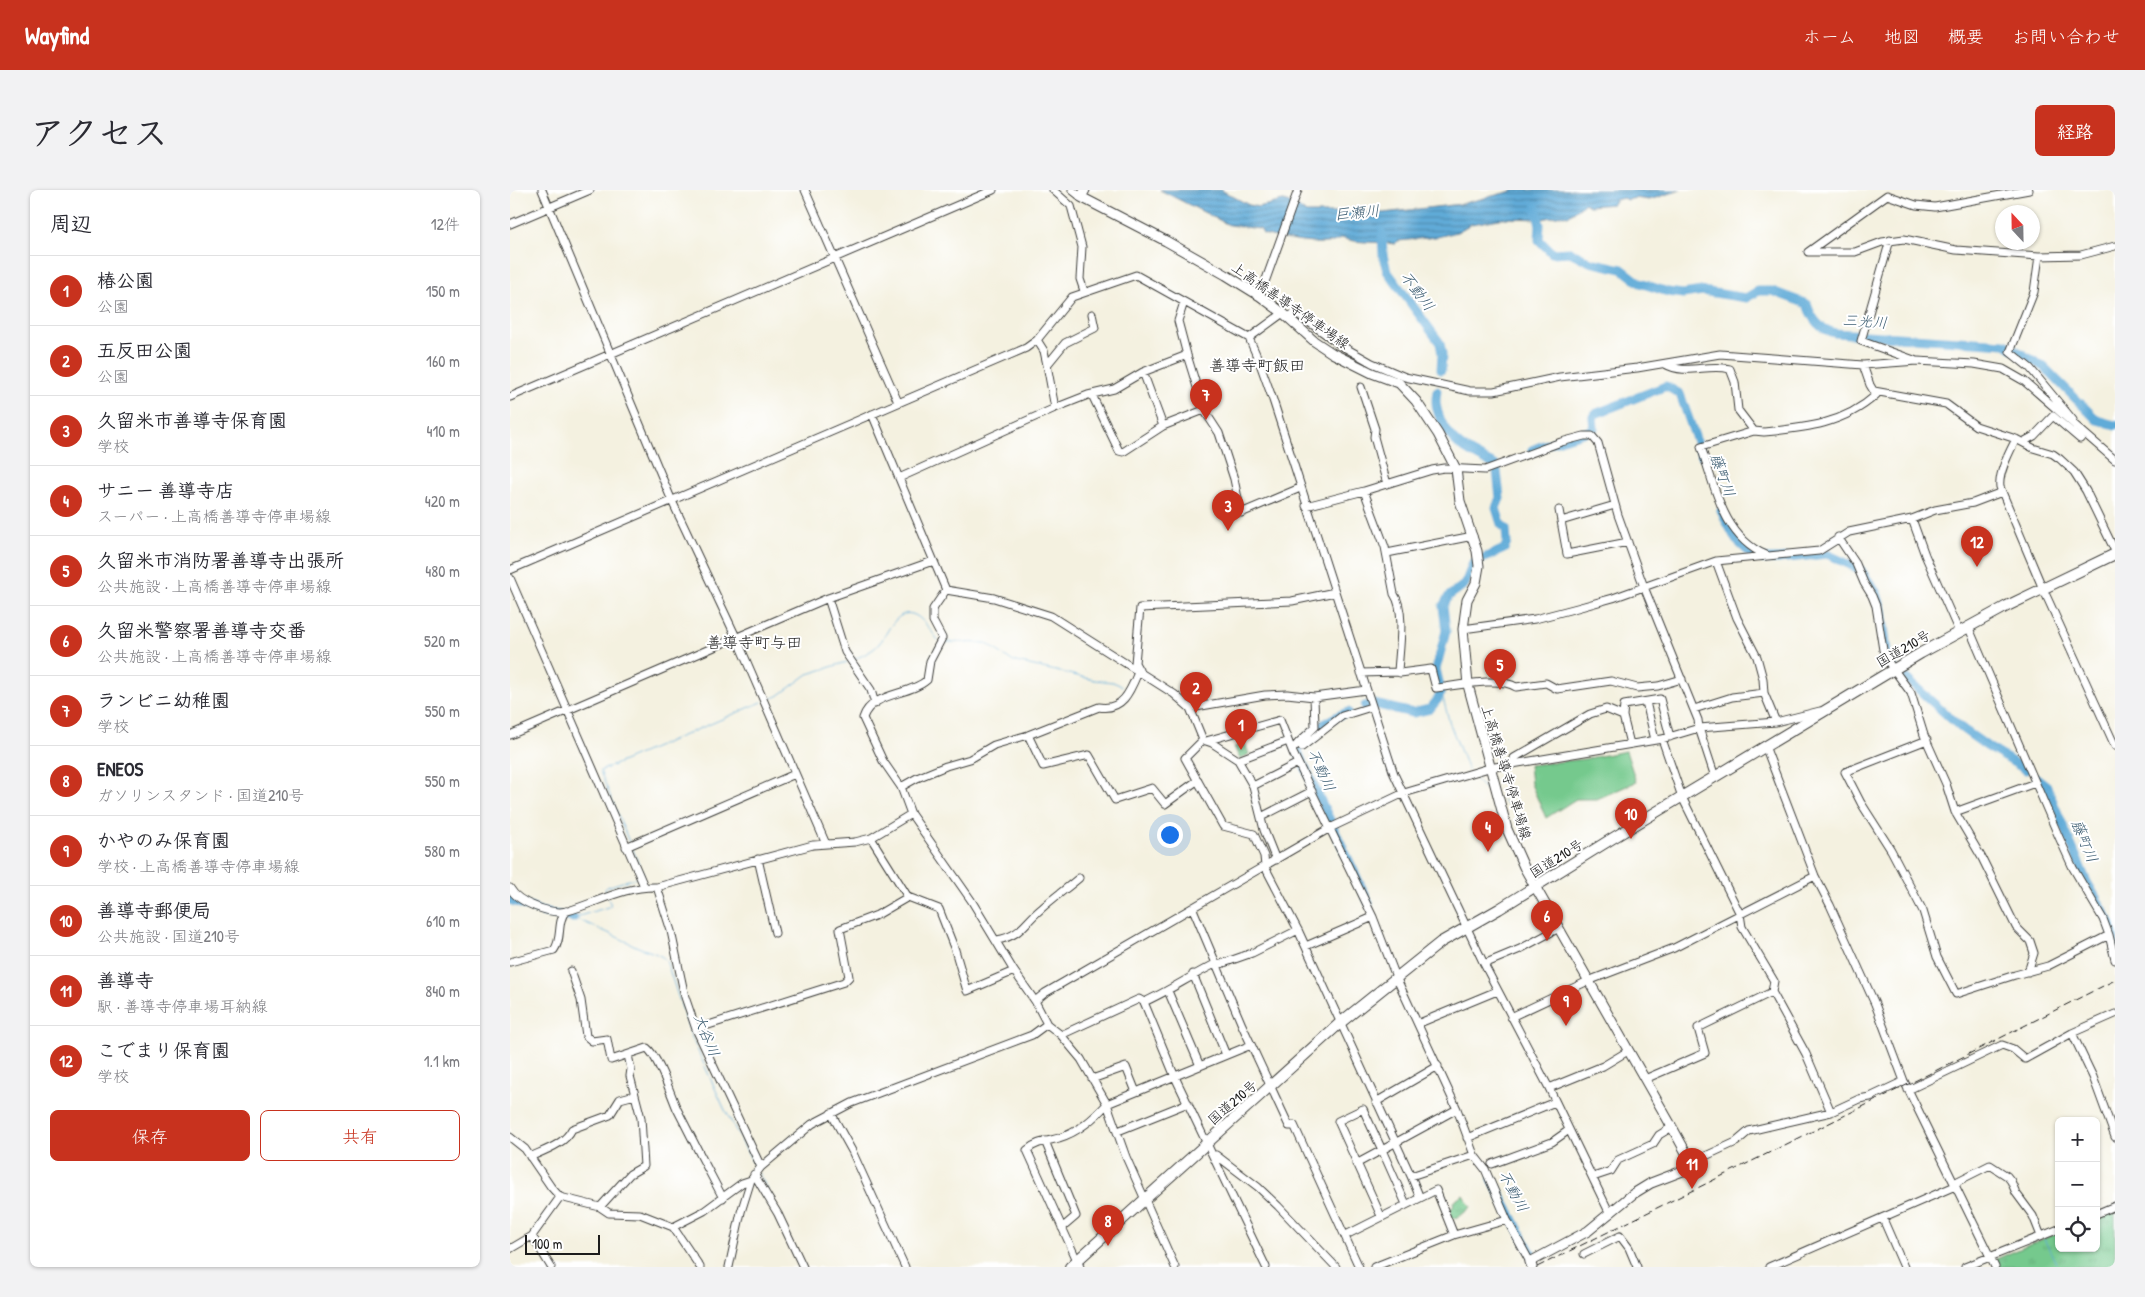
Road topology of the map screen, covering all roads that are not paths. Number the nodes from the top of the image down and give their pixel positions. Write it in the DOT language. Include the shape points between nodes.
graph roads {
  1 [pos="542,190"];
  2 [pos="590,190"];
  3 [pos="806,190"];
  4 [pos="994,190"];
  5 [pos="1053,190"];
  6 [pos="1072,190"];
  7 [pos="1298,190"];
  8 [pos="2029,190"];
  9 [pos="1083,193"];
  10 [pos="550,208"];
  11 [pos="510,224"];
  12 [pos="1890,240"];
  13 [pos="2115,246"];
  14 [pos="2038,256"];
  15 [pos="835,257"];
  16 [pos="1084,291"];
  17 [pos="1260,296"];
  18 [pos="1184,302"];
  19 [pos="1092,314"];
  20 [pos="1285,315"];
  21 [pos="1248,338"];
  22 [pos="1036,340"];
  23 [pos="611,354"];
  24 [pos="1187,355"];
  25 [pos="1917,361"];
  26 [pos="1664,364"];
  27 [pos="1047,365"];
  28 [pos="1863,365"];
  29 [pos="1143,372"];
  30 [pos="1361,387"];
  31 [pos="1874,391"];
  32 [pos="1092,395"];
  33 [pos="510,397"];
  34 [pos="898,402"];
  35 [pos="1055,408"];
  36 [pos="1204,410"];
  37 [pos="872,414"];
  38 [pos="1163,426"];
  39 [pos="2076,427"];
  40 [pos="1754,431"];
  41 [pos="2084,434"];
  42 [pos="2020,440"];
  43 [pos="2115,460"];
  44 [pos="1456,468"];
  45 [pos="899,478"];
  46 [pos="1387,484"];
  47 [pos="1300,488"];
  48 [pos="1364,491"];
  49 [pos="2002,492"];
  50 [pos="672,501"];
  51 [pos="1615,505"];
  52 [pos="1306,506"];
  53 [pos="1559,510"];
  54 [pos="1912,519"];
  55 [pos="1561,521"];
  56 [pos="1473,536"];
  57 [pos="1838,537"];
  58 [pos="1628,542"];
  59 [pos="1387,553"];
  60 [pos="2115,554"];
  61 [pos="1766,557"];
  62 [pos="932,561"];
  63 [pos="1716,561"];
  64 [pos="510,570"];
  65 [pos="510,578"];
  66 [pos="1644,587"];
  67 [pos="2044,589"];
  68 [pos="946,590"];
  69 [pos="1335,592"];
  70 [pos="828,598"];
  71 [pos="1464,629"];
  72 [pos="1964,629"];
  73 [pos="736,638"];
  74 [pos="1139,670"];
  75 [pos="1892,670"];
  76 [pos="1398,672"];
  77 [pos="1361,673"];
  78 [pos="1682,679"];
  79 [pos="1468,685"];
  80 [pos="1366,690"];
  81 [pos="1764,693"];
  82 [pos="1314,697"];
  83 [pos="1646,702"];
  84 [pos="875,704"];
  85 [pos="1371,707"];
  86 [pos="1190,708"];
  87 [pos="1694,709"];
  88 [pos="1829,709"];
  89 [pos="567,712"];
  90 [pos="1623,716"];
  91 [pos="1776,722"];
  92 [pos="1699,728"];
  93 [pos="510,735"];
  94 [pos="1028,735"];
  95 [pos="1662,739"];
  96 [pos="1927,740"];
  97 [pos="1204,741"];
  98 [pos="1288,741"];
  99 [pos="1630,744"];
  100 [pos="1765,746"];
  101 [pos="2115,746"];
  102 [pos="1302,747"];
  103 [pos="1292,750"];
  104 [pos="1238,760"];
  105 [pos="1298,763"];
  106 [pos="1513,764"];
  107 [pos="1489,768"];
  108 [pos="795,774"];
  109 [pos="1715,777"];
  110 [pos="1198,780"];
  111 [pos="2035,783"];
  112 [pos="1253,786"];
  113 [pos="901,787"];
  114 [pos="1312,791"];
  115 [pos="1404,792"];
  116 [pos="1682,797"];
  117 [pos="1955,812"];
  118 [pos="911,814"];
  119 [pos="1261,817"];
  120 [pos="1332,827"];
  121 [pos="872,838"];
  122 [pos="826,844"];
  123 [pos="626,847"];
  124 [pos="758,859"];
  125 [pos="1276,860"];
  126 [pos="1264,867"];
  127 [pos="1815,876"];
  128 [pos="1079,878"];
  129 [pos="644,886"];
  130 [pos="657,887"];
  131 [pos="1536,887"];
  132 [pos="510,888"];
  133 [pos="908,897"];
  134 [pos="1193,908"];
  135 [pos="566,911"];
  136 [pos="1740,914"];
  137 [pos="1373,917"];
  138 [pos="1468,928"];
  139 [pos="1559,928"];
  140 [pos="1298,930"];
  141 [pos="775,933"];
  142 [pos="2109,935"];
  143 [pos="997,940"];
  144 [pos="1306,946"];
  145 [pos="2115,960"];
  146 [pos="510,962"];
  147 [pos="1217,964"];
  148 [pos="1484,964"];
  149 [pos="571,971"];
  150 [pos="1014,971"];
  151 [pos="2028,972"];
  152 [pos="1193,974"];
  153 [pos="1396,977"];
  154 [pos="1588,981"];
  155 [pos="1168,991"];
  156 [pos="1497,991"];
  157 [pos="1772,992"];
  158 [pos="1035,1001"];
  159 [pos="1144,1002"];
  160 [pos="2115,1014"];
  161 [pos="1511,1017"];
  162 [pos="1422,1022"];
  163 [pos="1340,1023"];
  164 [pos="1047,1024"];
  165 [pos="696,1029"];
  166 [pos="2072,1033"];
  167 [pos="1061,1035"];
  168 [pos="1251,1045"];
  169 [pos="1628,1051"];
  170 [pos="628,1055"];
  171 [pos="1226,1055"];
  172 [pos="1200,1066"];
  173 [pos="1438,1066"];
  174 [pos="1175,1077"];
  175 [pos="1092,1079"];
  176 [pos="1645,1079"];
  177 [pos="1904,1081"];
  178 [pos="1270,1087"];
  179 [pos="1550,1088"];
  180 [pos="1908,1090"];
  181 [pos="1136,1092"];
  182 [pos="635,1095"];
  183 [pos="1376,1102"];
  184 [pos="1555,1102"];
  185 [pos="1188,1103"];
  186 [pos="1107,1104"];
  187 [pos="1457,1109"];
  188 [pos="1831,1112"];
  189 [pos="831,1113"];
  190 [pos="1672,1127"];
  191 [pos="1569,1130"];
  192 [pos="1118,1131"];
  193 [pos="510,1137"];
  194 [pos="2115,1137"];
  195 [pos="1467,1138"];
  196 [pos="1045,1141"];
  197 [pos="1206,1142"];
  198 [pos="1396,1142"];
  199 [pos="1382,1150"];
  200 [pos="1474,1154"];
  201 [pos="530,1157"];
  202 [pos="1356,1164"];
  203 [pos="1492,1164"];
  204 [pos="1691,1165"];
  205 [pos="761,1167"];
  206 [pos="1411,1176"];
  207 [pos="752,1177"];
  208 [pos="1593,1177"];
  209 [pos="1954,1186"];
  210 [pos="560,1197"];
  211 [pos="723,1198"];
  212 [pos="1145,1198"];
  213 [pos="1420,1198"];
  214 [pos="1406,1204"];
  215 [pos="2115,1206"];
  216 [pos="600,1207"];
  217 [pos="2100,1212"];
  218 [pos="1610,1214"];
  219 [pos="1381,1216"];
  220 [pos="1883,1219"];
  221 [pos="1507,1220"];
  222 [pos="673,1226"];
  223 [pos="1062,1228"];
  224 [pos="2055,1231"];
  225 [pos="1346,1235"];
  226 [pos="1454,1235"];
  227 [pos="532,1236"];
  228 [pos="2041,1236"];
  229 [pos="510,1249"];
  230 [pos="1584,1254"];
  231 [pos="1990,1258"];
  232 [pos="1531,1264"];
  233 [pos="1076,1265"];
  234 [pos="1264,1266"];
  235 [pos="551,1267"];
  236 [pos="700,1267"];
  237 [pos="729,1267"];
  238 [pos="803,1267"];
  239 [pos="905,1267"];
  240 [pos="1175,1267"];
  241 [pos="1336,1267"];
  242 [pos="1359,1267"];
  243 [pos="1374,1267"];
  244 [pos="1637,1267"];
  245 [pos="1769,1267"];
  246 [pos="1904,1267"];
  247 [pos="1966,1267"];
  248 [pos="1995,1267"];
  1 -- 10 [label="street"];
  2 -- 10 [label="street"];
  3 -- 15 [label="street"];
  4 -- 15 [label="street"];
  5 -- 16 [label="street" via="1072,206 1082,247 1080,279"];
  6 -- 9 [label="street"];
  7 -- 17 [label="street"];
  8 -- 12 [label="street" via="1935,207 1916,205 1887,195 1808,252 1855,252"];
  9 -- 17 [label="main road, 上高橋善導寺停車場線"];
  10 -- 11 [label="street"];
  10 -- 23 [label="street"];
  12 -- 14 [label="street" via="1904,239 1956,250"];
  12 -- 25 [label="street" via="1862,337"];
  13 -- 14 [label="street" via="2081,255"];
  14 -- 39 [label="street" via="2034,292 2010,352 2036,375 2067,411"];
  15 -- 23 [label="street"];
  15 -- 34 [label="street"];
  16 -- 18 [label="street" via="1136,275"];
  16 -- 22 [label="street" via="1072,297"];
  17 -- 20 [label="main road, 上高橋善導寺停車場線"];
  18 -- 21 [label="street"];
  18 -- 24 [label="street" via="1178,321"];
  19 -- 27 [label="street" via="1095,328 1065,343"];
  20 -- 21 [label="street"];
  20 -- 26 [label="street" via="1296,313 1342,346 1405,377 1470,391 1494,391 1560,377"];
  20 -- 44 [label="main road, 上高橋善導寺停車場線" via="1332,353 1372,374 1400,383 1438,434"];
  21 -- 47 [label="street" via="1259,360"];
  22 -- 27 [label="street" via="1044,351"];
  22 -- 34 [label="street" via="1026,348"];
  23 -- 33 [label="street"];
  23 -- 50 [label="street"];
  24 -- 29 [label="street"];
  24 -- 36 [label="street"];
  25 -- 28 [label="street"];
  25 -- 39 [label="street" via="2003,369 2024,381"];
  26 -- 28 [label="street" via="1720,354"];
  26 -- 40 [label="street" via="1681,370 1730,369 1738,410"];
  27 -- 35 [label="street"];
  28 -- 31 [label="street"];
  29 -- 32 [label="street" via="1114,389"];
  29 -- 38 [label="street"];
  30 -- 46 [label="street" via="1375,429 1374,437"];
  31 -- 40 [label="street" via="1876,395 1864,406 1826,424 1795,430"];
  31 -- 42 [label="street" via="1946,404 1976,426"];
  32 -- 35 [label="street"];
  32 -- 38 [label="street" via="1121,452"];
  34 -- 37 [label="street"];
  35 -- 45 [label="street"];
  36 -- 38 [label="street"];
  36 -- 47 [label="street" via="1219,433 1242,513"];
  37 -- 45 [label="street"];
  37 -- 50 [label="street"];
  39 -- 41 [label="street"];
  40 -- 61 [label="street" via="1702,447 1732,528 1748,546"];
  41 -- 42 [label="street" via="2080,439 2054,416 2034,436"];
  41 -- 43 [label="street"];
  42 -- 49 [label="street" via="2000,481"];
  42 -- 60 [label="street" via="2053,454 2074,472"];
  44 -- 46 [label="street" via="1432,470"];
  44 -- 51 [label="street" via="1485,470 1589,435 1598,443"];
  44 -- 56 [label="main road, 上高橋善導寺停車場線" via="1460,501"];
  45 -- 62 [label="street"];
  46 -- 48 [label="street"];
  47 -- 52 [label="street"];
  48 -- 52 [label="street"];
  48 -- 59 [label="street"];
  49 -- 54 [label="street"];
  49 -- 67 [label="street"];
  50 -- 64 [label="street"];
  50 -- 73 [label="street"];
  51 -- 55 [label="street"];
  51 -- 58 [label="street"];
  52 -- 69 [label="street"];
  53 -- 55 [label="street"];
  54 -- 57 [label="street"];
  54 -- 72 [label="street" via="1925,555"];
  55 -- 58 [label="street" via="1567,554"];
  56 -- 59 [label="street"];
  56 -- 71 [label="main road, 上高橋善導寺停車場線" via="1479,566 1476,583 1467,600"];
  57 -- 61 [label="street" via="1819,551"];
  57 -- 75 [label="street" via="1876,606 1882,650"];
  58 -- 66 [label="street"];
  59 -- 76 [label="street" via="1401,624"];
  60 -- 67 [label="highway, 国道210号"];
  61 -- 63 [label="street"];
  62 -- 68 [label="street"];
  62 -- 70 [label="street"];
  63 -- 66 [label="street"];
  63 -- 81 [label="street" via="1737,618 1756,657"];
  65 -- 89 [label="street"];
  66 -- 71 [label="street" via="1535,619"];
  66 -- 78 [label="street"];
  67 -- 72 [label="highway, 国道210号"];
  67 -- 101 [label="street"];
  68 -- 74 [label="street" via="1002,600 1051,616"];
  68 -- 84 [label="street" via="933,609 934,625 942,638 930,661 927,680"];
  69 -- 74 [label="street" via="1292,600 1140,608 1135,663"];
  69 -- 77 [label="street"];
  70 -- 73 [label="street"];
  70 -- 84 [label="street" via="845,652 871,690"];
  71 -- 79 [label="main road, 上高橋善導寺停車場線"];
  72 -- 75 [label="highway, 国道210号"];
  72 -- 111 [label="street"];
  73 -- 89 [label="street"];
  73 -- 108 [label="street"];
  74 -- 86 [label="street"];
  74 -- 94 [label="street" via="1131,690 1120,704 1099,707"];
  75 -- 88 [label="highway, 国道210号"];
  75 -- 96 [label="street" via="1911,693"];
  76 -- 77 [label="street"];
  76 -- 79 [label="street" via="1431,669 1439,687"];
  77 -- 80 [label="street"];
  78 -- 79 [label="street" via="1637,688 1611,681 1557,689 1546,683 1516,687 1496,682"];
  78 -- 87 [label="street"];
  79 -- 107 [label="main road, 上高橋善導寺停車場線"];
  80 -- 82 [label="street"];
  80 -- 85 [label="street"];
  81 -- 87 [label="street" via="1732,696"];
  81 -- 91 [label="street"];
  82 -- 86 [label="street" via="1265,695"];
  82 -- 103 [label="street" via="1315,727"];
  83 -- 90 [label="street" via="1624,705"];
  83 -- 95 [label="street"];
  83 -- 95 [label="street" via="1660,699"];
  84 -- 113 [label="street" via="863,718 883,761"];
  85 -- 102 [label="street" via="1342,716"];
  85 -- 115 [label="street" via="1394,774"];
  86 -- 97 [label="street"];
  87 -- 92 [label="street"];
  88 -- 91 [label="street"];
  88 -- 100 [label="highway, 国道210号"];
  89 -- 93 [label="street"];
  89 -- 123 [label="street"];
  90 -- 99 [label="street"];
  90 -- 106 [label="street" via="1606,709 1590,714 1514,758"];
  91 -- 92 [label="street"];
  92 -- 95 [label="street"];
  92 -- 109 [label="street"];
  94 -- 110 [label="street" via="1042,766 1089,755 1115,800 1152,788 1165,804"];
  94 -- 113 [label="street" via="994,745 970,760 946,766"];
  95 -- 99 [label="street"];
  95 -- 116 [label="street"];
  96 -- 117 [label="street"];
  96 -- 151 [label="street" via="1845,772 1923,911 1937,956 1956,994"];
  97 -- 98 [label="street" via="1280,720"];
  97 -- 104 [label="street"];
  97 -- 110 [label="street" via="1185,758"];
  98 -- 103 [label="street"];
  98 -- 104 [label="street"];
  99 -- 106 [label="street"];
  100 -- 109 [label="highway, 国道210号"];
  100 -- 127 [label="street"];
  103 -- 105 [label="street"];
  104 -- 112 [label="street"];
  105 -- 112 [label="street"];
  105 -- 114 [label="street"];
  106 -- 107 [label="street"];
  107 -- 115 [label="street"];
  107 -- 131 [label="main road, 上高橋善導寺停車場線" via="1507,829"];
  108 -- 122 [label="street"];
  108 -- 123 [label="street"];
  109 -- 116 [label="highway, 国道210号"];
  110 -- 126 [label="street" via="1223,826 1254,834 1264,856"];
  111 -- 117 [label="street"];
  111 -- 142 [label="street" via="2073,868 2104,919"];
  112 -- 119 [label="street"];
  113 -- 118 [label="street"];
  114 -- 119 [label="street"];
  114 -- 120 [label="street"];
  115 -- 120 [label="street"];
  115 -- 138 [label="street"];
  116 -- 131 [label="highway, 国道210号"];
  116 -- 136 [label="street"];
  117 -- 151 [label="street" via="2016,927 2030,941 2034,952"];
  118 -- 121 [label="street"];
  118 -- 143 [label="street"];
  119 -- 125 [label="street"];
  120 -- 125 [label="street"];
  120 -- 137 [label="street"];
  121 -- 122 [label="street"];
  121 -- 133 [label="street"];
  122 -- 124 [label="street"];
  123 -- 129 [label="street"];
  124 -- 130 [label="street"];
  124 -- 141 [label="street"];
  125 -- 126 [label="street"];
  126 -- 134 [label="street"];
  126 -- 140 [label="street"];
  127 -- 136 [label="street"];
  127 -- 177 [label="street" via="1875,1004"];
  128 -- 143 [label="street" via="1011,938"];
  129 -- 130 [label="street"];
  129 -- 135 [label="street"];
  130 -- 165 [label="street"];
  131 -- 138 [label="highway, 国道210号"];
  131 -- 139 [label="main road, 上高橋善導寺停車場線"];
  132 -- 135 [label="street" via="523,902"];
  133 -- 150 [label="street" via="939,909 966,991"];
  133 -- 165 [label="street" via="877,915 840,930 849,977 844,982"];
  134 -- 147 [label="street"];
  134 -- 158 [label="street"];
  135 -- 146 [label="street" via="554,950"];
  136 -- 154 [label="street" via="1674,948"];
  136 -- 157 [label="street" via="1742,927 1774,981"];
  137 -- 144 [label="street"];
  137 -- 153 [label="street"];
  138 -- 148 [label="street"];
  138 -- 153 [label="highway, 国道210号" via="1441,942"];
  139 -- 148 [label="street" via="1513,953"];
  139 -- 154 [label="main road, 上高橋善導寺停車場線"];
  140 -- 144 [label="street"];
  140 -- 147 [label="street" via="1252,953"];
  142 -- 145 [label="street"];
  142 -- 151 [label="street" via="2062,960"];
  143 -- 150 [label="street"];
  144 -- 163 [label="street"];
  147 -- 152 [label="street"];
  147 -- 168 [label="street"];
  148 -- 156 [label="street"];
  149 -- 170 [label="street" via="581,1000 586,1036 592,1041 606,1039 611,1060"];
  150 -- 158 [label="street"];
  152 -- 155 [label="street"];
  152 -- 171 [label="street"];
  153 -- 163 [label="highway, 国道210号"];
  153 -- 173 [label="street"];
  154 -- 161 [label="street"];
  154 -- 169 [label="main road, 上高橋善導寺停車場線"];
  155 -- 159 [label="street"];
  155 -- 172 [label="street"];
  156 -- 161 [label="street"];
  156 -- 162 [label="street"];
  157 -- 176 [label="street" via="1698,1028 1705,1053"];
  157 -- 188 [label="street" via="1806,1054"];
  158 -- 164 [label="street"];
  159 -- 167 [label="street" via="1139,998"];
  159 -- 174 [label="street"];
  160 -- 166 [label="street"];
  161 -- 179 [label="street"];
  163 -- 178 [label="highway, 国道210号"];
  163 -- 183 [label="street"];
  164 -- 167 [label="street"];
  164 -- 189 [label="street" via="1032,1035 882,1090"];
  165 -- 205 [label="street"];
  166 -- 180 [label="street" via="2026,1059 2002,1045"];
  166 -- 194 [label="street" via="2093,1077"];
  167 -- 175 [label="street" via="1081,1059"];
  168 -- 171 [label="street"];
  168 -- 178 [label="street"];
  169 -- 176 [label="main road, 上高橋善導寺停車場線"];
  169 -- 179 [label="street" via="1603,1066"];
  170 -- 182 [label="street"];
  170 -- 211 [label="street" via="647,1048 651,1052"];
  171 -- 172 [label="street"];
  172 -- 174 [label="street"];
  173 -- 183 [label="street"];
  173 -- 187 [label="street"];
  174 -- 181 [label="street"];
  174 -- 185 [label="street"];
  175 -- 181 [label="street" via="1126,1066"];
  175 -- 186 [label="street"];
  176 -- 190 [label="main road, 上高橋善導寺停車場線"];
  177 -- 180 [label="street"];
  177 -- 188 [label="street"];
  178 -- 197 [label="highway, 国道210号"];
  178 -- 225 [label="street" via="1289,1126 1294,1125"];
  179 -- 184 [label="street"];
  180 -- 209 [label="street"];
  181 -- 186 [label="street"];
  182 -- 201 [label="street" via="620,1099 610,1115 572,1129 570,1137"];
  182 -- 216 [label="street" via="641,1118 644,1166 630,1174"];
  183 -- 198 [label="street"];
  184 -- 191 [label="street"];
  184 -- 195 [label="street"];
  185 -- 192 [label="street"];
  185 -- 197 [label="street"];
  186 -- 192 [label="street"];
  186 -- 196 [label="street" via="1079,1129"];
  187 -- 195 [label="street"];
  187 -- 198 [label="street"];
  188 -- 204 [label="street" via="1749,1131 1736,1142"];
  189 -- 205 [label="street" via="812,1124"];
  189 -- 239 [label="street"];
  190 -- 204 [label="main road, 上高橋善導寺停車場線"];
  190 -- 208 [label="street" via="1659,1135 1653,1144 1618,1160 1610,1171"];
  191 -- 203 [label="street" via="1552,1142"];
  191 -- 208 [label="street"];
  192 -- 212 [label="street"];
  193 -- 201 [label="street"];
  195 -- 200 [label="street"];
  196 -- 223 [label="street" via="1076,1216"];
  196 -- 223 [label="street" via="1026,1150"];
  197 -- 212 [label="highway, 国道210号"];
  197 -- 234 [label="street"];
  197 -- 241 [label="street" via="1218,1158 1278,1206"];
  198 -- 199 [label="street"];
  198 -- 206 [label="street"];
  199 -- 202 [label="street"];
  199 -- 202 [label="street" via="1363,1109 1338,1121"];
  199 -- 214 [label="street"];
  200 -- 206 [label="street"];
  200 -- 221 [label="street"];
  201 -- 210 [label="street"];
  202 -- 219 [label="street"];
  204 -- 218 [label="main road" via="1651,1183"];
  205 -- 207 [label="street"];
  206 -- 213 [label="street"];
  207 -- 211 [label="street"];
  207 -- 237 [label="street"];
  207 -- 238 [label="street" via="778,1214"];
  208 -- 218 [label="street"];
  209 -- 220 [label="street"];
  209 -- 228 [label="street" via="1990,1165 2012,1181"];
  209 -- 231 [label="street"];
  210 -- 216 [label="street"];
  210 -- 227 [label="street"];
  211 -- 222 [label="street"];
  212 -- 233 [label="highway, 国道210号"];
  212 -- 240 [label="street"];
  213 -- 214 [label="street"];
  213 -- 226 [label="street" via="1436,1190"];
  214 -- 219 [label="street"];
  215 -- 217 [label="street"];
  216 -- 222 [label="street" via="609,1213 640,1214"];
  218 -- 232 [label="main road" via="1588,1231"];
  219 -- 225 [label="street"];
  220 -- 245 [label="street"];
  220 -- 246 [label="street"];
  221 -- 226 [label="street"];
  221 -- 232 [label="street"];
  222 -- 236 [label="street"];
  223 -- 233 [label="street"];
  224 -- 228 [label="street"];
  225 -- 242 [label="street"];
  226 -- 243 [label="street"];
  227 -- 229 [label="street"];
  227 -- 235 [label="street"];
  228 -- 231 [label="street"];
  230 -- 244 [label="street" via="1620,1236"];
  231 -- 247 [label="street"];
  231 -- 248 [label="street"];
}
